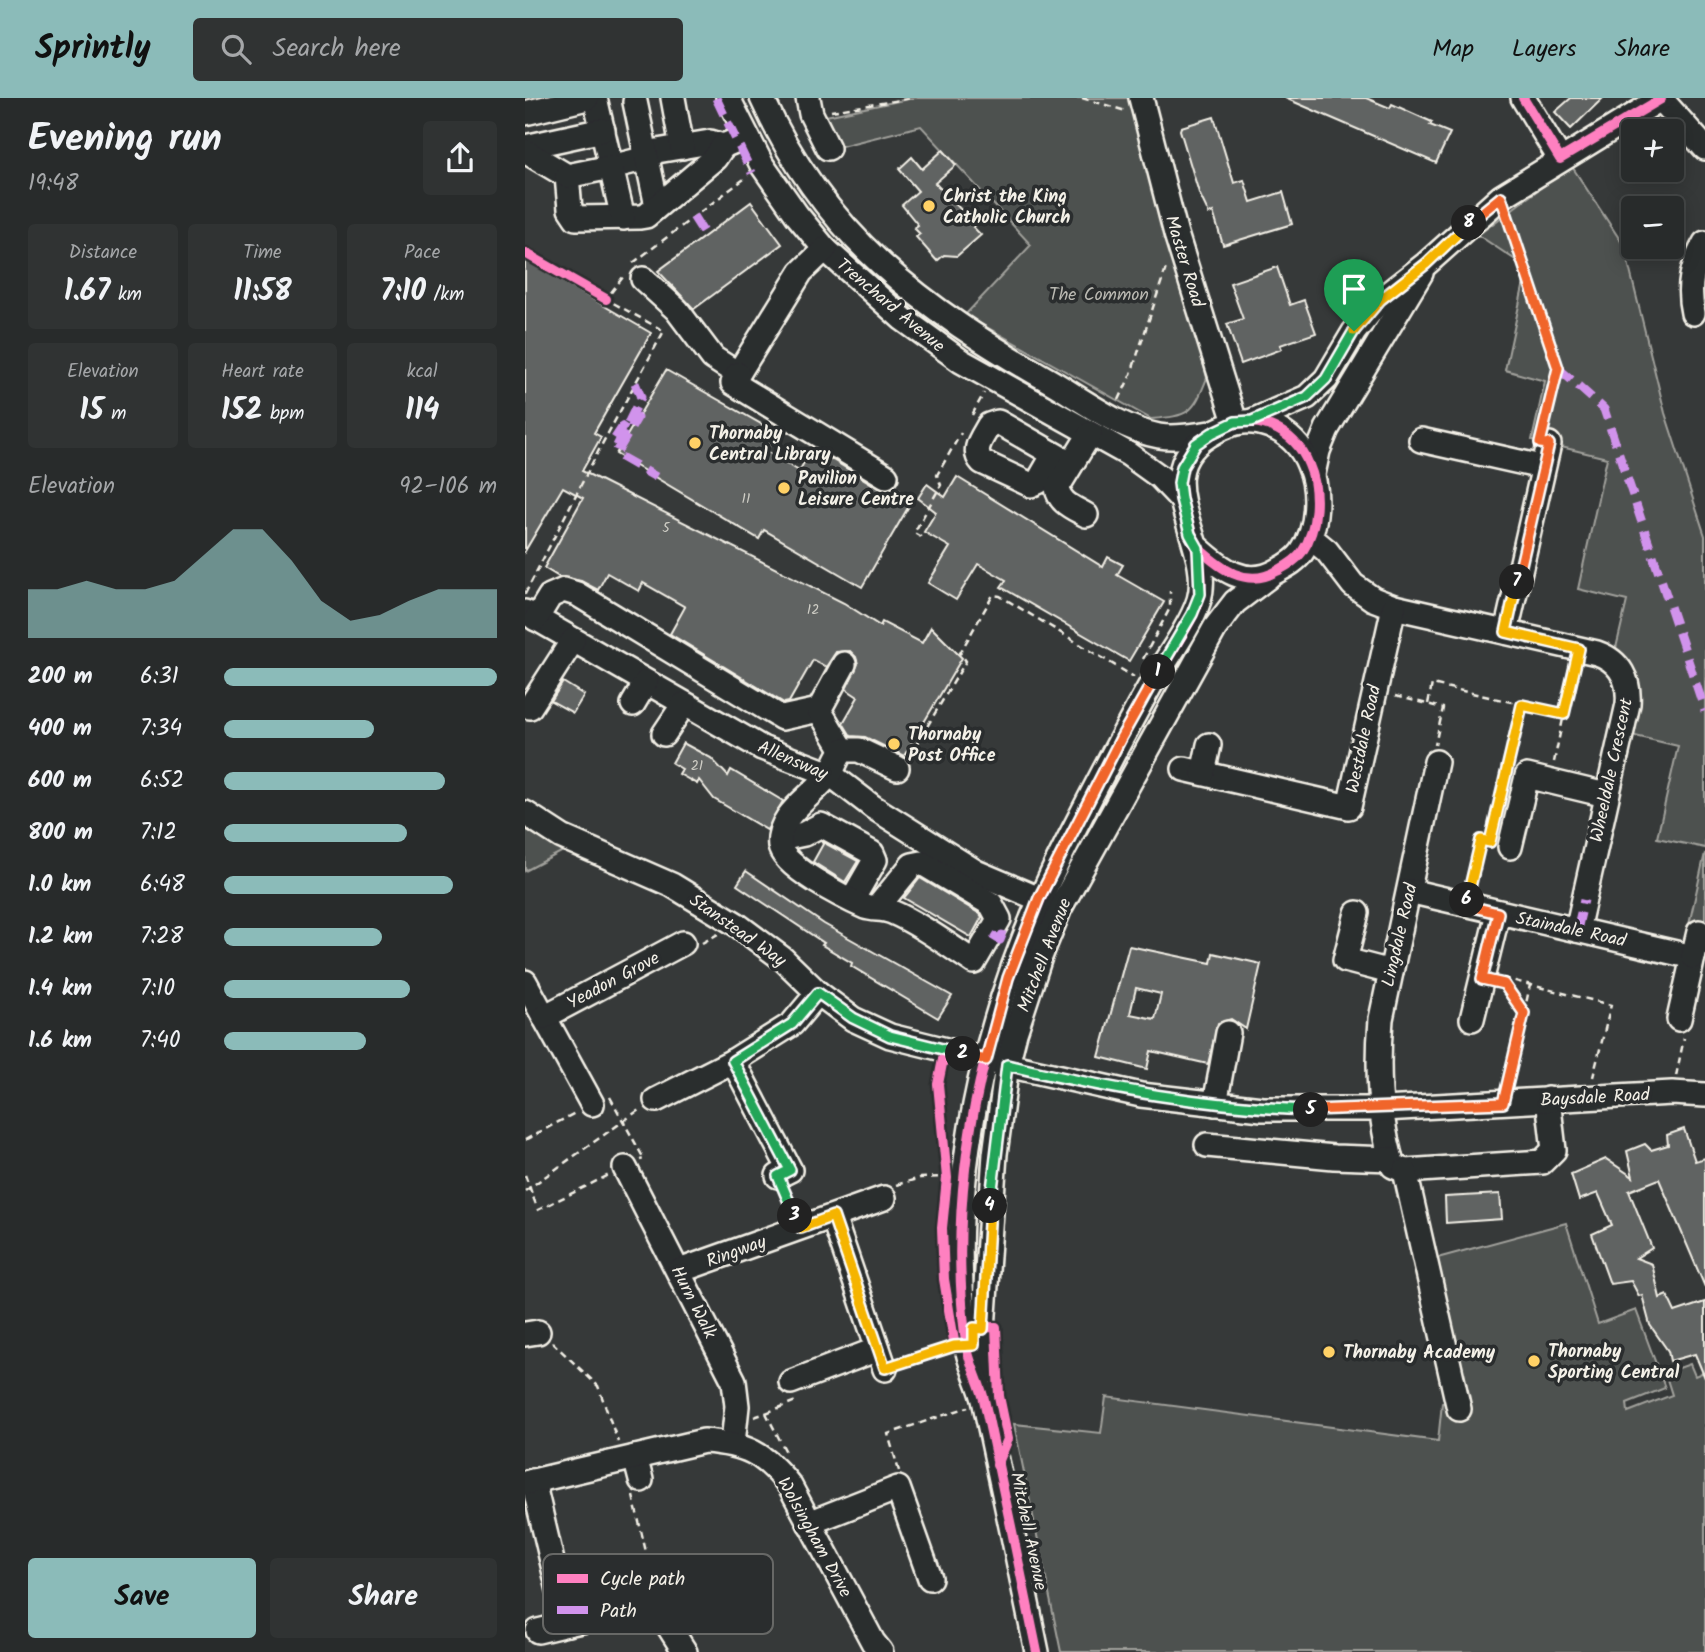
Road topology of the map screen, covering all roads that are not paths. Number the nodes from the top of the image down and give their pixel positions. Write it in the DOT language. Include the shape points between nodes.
graph roads {
  1 [pos="589,98"];
  2 [pos="673,98"];
  3 [pos="728,98"];
  4 [pos="762,98"];
  5 [pos="808,98"];
  6 [pos="1523,98"];
  7 [pos="1662,99"];
  8 [pos="635,102"];
  9 [pos="1143,108"];
  10 [pos="525,113"];
  11 [pos="603,130"];
  12 [pos="747,136"];
  13 [pos="828,148"];
  14 [pos="1705,148"];
  15 [pos="525,149"];
  16 [pos="703,150"];
  17 [pos="647,158"];
  18 [pos="1560,159"];
  19 [pos="611,167"];
  20 [pos="567,176"];
  21 [pos="657,206"];
  22 [pos="623,218"];
  23 [pos="1705,243"];
  24 [pos="825,249"];
  25 [pos="1426,264"];
  26 [pos="643,279"];
  27 [pos="1693,313"];
  28 [pos="974,337"];
  29 [pos="961,361"];
  30 [pos="738,374"];
  31 [pos="1244,421"];
  32 [pos="1212,433"];
  33 [pos="1090,434"];
  34 [pos="1421,440"];
  35 [pos="1549,444"];
  36 [pos="1542,467"];
  37 [pos="1313,474"];
  38 [pos="886,476"];
  39 [pos="1181,499"];
  40 [pos="1086,515"];
  41 [pos="1310,537"];
  42 [pos="1198,548"];
  43 [pos="1268,577"];
  44 [pos="1394,607"];
  45 [pos="531,615"];
  46 [pos="1506,632"];
  47 [pos="573,640"];
  48 [pos="844,664"];
  49 [pos="646,682"];
  50 [pos="633,704"];
  51 [pos="684,704"];
  52 [pos="530,707"];
  53 [pos="820,710"];
  54 [pos="664,734"];
  55 [pos="1209,745"];
  56 [pos="843,750"];
  57 [pos="1436,762"];
  58 [pos="897,768"];
  59 [pos="830,774"];
  60 [pos="1606,795"];
  61 [pos="525,813"];
  62 [pos="780,839"];
  63 [pos="1500,845"];
  64 [pos="1409,891"];
  65 [pos="1039,898"];
  66 [pos="852,901"];
  67 [pos="1060,908"];
  68 [pos="876,909"];
  69 [pos="1357,913"];
  70 [pos="1498,913"];
  71 [pos="1577,930"];
  72 [pos="1699,932"];
  73 [pos="683,943"];
  74 [pos="1693,957"];
  75 [pos="1391,972"];
  76 [pos="525,982"];
  77 [pos="818,993"];
  78 [pos="544,1017"];
  79 [pos="1472,1019"];
  80 [pos="1679,1019"];
  81 [pos="1228,1033"];
  82 [pos="733,1061"];
  83 [pos="996,1063"];
  84 [pos="1705,1094"];
  85 [pos="1548,1099"];
  86 [pos="656,1100"];
  87 [pos="592,1104"];
  88 [pos="1215,1104"];
  89 [pos="1383,1109"];
  90 [pos="1207,1144"];
  91 [pos="1398,1165"];
  92 [pos="625,1168"];
  93 [pos="778,1176"];
  94 [pos="884,1198"];
  95 [pos="833,1216"];
  96 [pos="679,1271"];
  97 [pos="791,1382"];
  98 [pos="1459,1409"];
  99 [pos="734,1433"];
  100 [pos="635,1457"];
  101 [pos="641,1480"];
  102 [pos="529,1482"];
  103 [pos="809,1523"];
  104 [pos="548,1554"];
  105 [pos="930,1578"];
  106 [pos="543,1630"];
  107 [pos="538,1631"];
  108 [pos="673,1634"];
  109 [pos="685,1652"];
  110 [pos="881,1652"];
  111 [pos="1037,1652"];
  1 -- 10 [label="street"];
  1 -- 11 [label="street" via="596,102"];
  2 -- 16 [label="street"];
  3 -- 12 [label="street, Trenchard Avenue"];
  4 -- 28 [label="street, Trenchard Avenue" via="793,157 843,224 886,270"];
  5 -- 13 [label="street"];
  6 -- 18 [label="street"];
  7 -- 14 [label="street"];
  7 -- 18 [label="street"];
  8 -- 17 [label="street"];
  9 -- 31 [label="street, Master Road" via="1179,245"];
  11 -- 15 [label="street"];
  11 -- 19 [label="street"];
  12 -- 16 [label="street"];
  12 -- 24 [label="street, Trenchard Avenue" via="769,175"];
  15 -- 20 [label="street"];
  16 -- 17 [label="street" via="657,151"];
  16 -- 21 [label="street"];
  17 -- 19 [label="street"];
  17 -- 21 [label="street"];
  18 -- 25 [label="street" via="1501,197"];
  19 -- 20 [label="street"];
  19 -- 22 [label="street"];
  20 -- 22 [label="street" via="576,218"];
  21 -- 22 [label="street" via="643,217"];
  23 -- 27 [label="street" via="1690,283"];
  24 -- 29 [label="street, Trenchard Avenue" via="903,319"];
  24 -- 30 [label="street" via="801,272"];
  25 -- 31 [label="street" via="1380,300 1354,331 1326,379 1307,397"];
  25 -- 37 [label="street" via="1327,429"];
  26 -- 30 [label="street" via="677,310 713,358"];
  28 -- 29 [label="street"];
  28 -- 32 [label="street, Trenchard Avenue" via="1110,415 1159,436"];
  29 -- 33 [label="street, Trenchard Avenue"];
  30 -- 38 [label="street" via="733,383"];
  31 -- 32 [label="street, Mitchell Avenue"];
  31 -- 37 [label="street, Mitchell Avenue" via="1275,428 1291,439"];
  32 -- 39 [label="street, Mitchell Avenue" via="1196,444 1182,467"];
  33 -- 39 [label="street, Trenchard Avenue" via="1128,454"];
  33 -- 40 [label="street" via="1062,460 1057,488 1059,496"];
  34 -- 36 [label="street"];
  35 -- 36 [label="street"];
  36 -- 46 [label="street"];
  37 -- 41 [label="street, Mitchell Avenue" via="1315,514"];
  39 -- 42 [label="street, Mitchell Avenue"];
  41 -- 43 [label="street, Mitchell Avenue" via="1292,563"];
  41 -- 44 [label="street, Wheeldale Crescent" via="1353,585"];
  42 -- 43 [label="street, Mitchell Avenue" via="1230,573 1245,579"];
  42 -- 65 [label="street, Mitchell Avenue" via="1199,600"];
  43 -- 67 [label="street, Mitchell Avenue" via="1235,601 1215,628"];
  44 -- 46 [label="street, Wheeldale Crescent"];
  44 -- 55 [label="street, Westdale Road" via="1349,807 1193,771"];
  45 -- 47 [label="street, Allensway"];
  45 -- 53 [label="street" via="550,596 564,590 577,594 782,718"];
  46 -- 60 [label="street, Wheeldale Crescent" via="1611,659 1627,682 1628,704"];
  47 -- 49 [label="street, Allensway"];
  47 -- 52 [label="street"];
  48 -- 53 [label="street"];
  49 -- 50 [label="street"];
  49 -- 51 [label="street, Allensway"];
  51 -- 54 [label="street"];
  51 -- 59 [label="street, Allensway" via="750,750"];
  53 -- 56 [label="street"];
  56 -- 58 [label="street" via="859,750"];
  56 -- 59 [label="street"];
  57 -- 64 [label="street, Lingdale Road"];
  59 -- 62 [label="street" via="794,811"];
  59 -- 65 [label="street, Allensway" via="976,872"];
  60 -- 63 [label="street" via="1527,776"];
  60 -- 71 [label="street, Wheeldale Crescent" via="1579,889"];
  61 -- 77 [label="street, Stanstead Way" via="562,837 672,885 736,924"];
  62 -- 66 [label="street" via="782,852 791,863"];
  62 -- 66 [label="street" via="821,825 872,853 875,860"];
  64 -- 70 [label="street, Staindale Road"];
  64 -- 75 [label="street, Lingdale Road"];
  65 -- 67 [label="street, Allensway"];
  65 -- 83 [label="street, Mitchell Avenue" via="1008,978"];
  66 -- 68 [label="street"];
  67 -- 83 [label="street, Mitchell Avenue"];
  68 -- 68 [label="street" via="893,912 974,962 997,924 996,908 922,863 912,865"];
  69 -- 75 [label="street" via="1345,960"];
  70 -- 71 [label="street, Staindale Road"];
  70 -- 79 [label="street"];
  71 -- 74 [label="street, Staindale Road"];
  72 -- 74 [label="street"];
  73 -- 78 [label="street, Yeadon Grove"];
  74 -- 80 [label="street"];
  75 -- 89 [label="street, Lingdale Road" via="1378,1047"];
  76 -- 78 [label="street"];
  77 -- 82 [label="street" via="792,1024"];
  77 -- 83 [label="street, Stanstead Way" via="853,1018 890,1036"];
  78 -- 87 [label="street"];
  81 -- 88 [label="street"];
  82 -- 86 [label="street"];
  82 -- 93 [label="street" via="790,1170"];
  83 -- 88 [label="street, Baysdale Road" via="1141,1095"];
  83 -- 111 [label="street, Mitchell Avenue" via="983,1397"];
  84 -- 85 [label="street, Baysdale Road"];
  85 -- 89 [label="street, Baysdale Road"];
  85 -- 91 [label="street" via="1553,1150 1542,1162"];
  88 -- 89 [label="street, Baysdale Road"];
  89 -- 91 [label="street, Lingdale Road"];
  90 -- 91 [label="street"];
  91 -- 98 [label="street, Lingdale Road"];
  92 -- 96 [label="street, Hurn Walk"];
  94 -- 95 [label="street, Ringway"];
  95 -- 96 [label="street, Ringway"];
  95 -- 97 [label="street" via="882,1359"];
  96 -- 99 [label="street, Hurn Walk" via="734,1381"];
  99 -- 100 [label="street, Wolsingham Drive"];
  99 -- 103 [label="street, Wolsingham Drive" via="774,1466"];
  100 -- 101 [label="street"];
  100 -- 102 [label="street, Wolsingham Drive"];
  102 -- 104 [label="street"];
  103 -- 105 [label="street" via="898,1488"];
  103 -- 110 [label="street, Wolsingham Drive"];
  106 -- 107 [label="street"];
  108 -- 109 [label="street"];
}
